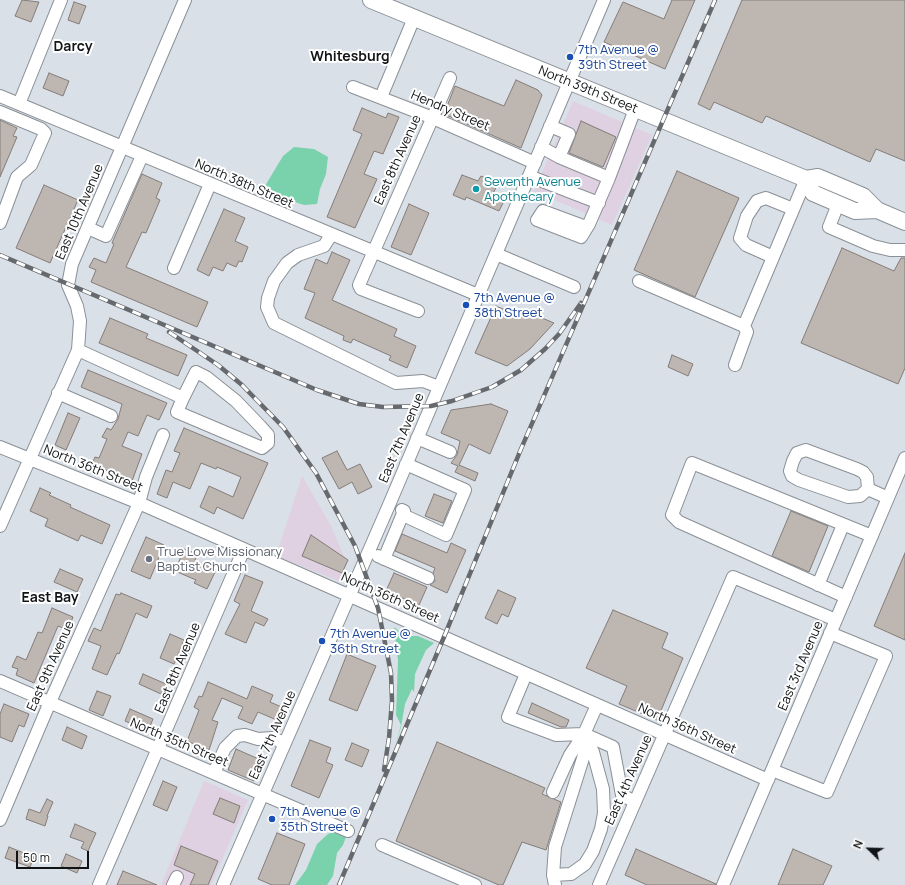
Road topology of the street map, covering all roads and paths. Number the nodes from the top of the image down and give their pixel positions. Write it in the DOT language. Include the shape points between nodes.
graph roads {
  1 [pos="61,0"];
  2 [pos="185,0"];
  3 [pos="371,0"];
  4 [pos="604,0"];
  5 [pos="414,18"];
  6 [pos="450,78"];
  7 [pos="569,82"];
  8 [pos="353,87"];
  9 [pos="0,96"];
  10 [pos="381,97"];
  11 [pos="19,104"];
  12 [pos="636,109"];
  13 [pos="0,112"];
  14 [pos="433,118"];
  15 [pos="550,126"];
  16 [pos="542,147"];
  17 [pos="122,148"];
  18 [pos="142,156"];
  19 [pos="559,157"];
  20 [pos="535,163"];
  21 [pos="529,176"];
  22 [pos="609,178"];
  23 [pos="806,180"];
  24 [pos="210,184"];
  25 [pos="598,203"];
  26 [pos="838,204"];
  27 [pos="793,209"];
  28 [pos="877,210"];
  29 [pos="905,222"];
  30 [pos="0,223"];
  31 [pos="88,228"];
  32 [pos="586,228"];
  33 [pos="331,235"];
  34 [pos="905,250"];
  35 [pos="372,252"];
  36 [pos="496,254"];
  37 [pos="773,257"];
  38 [pos="174,268"];
  39 [pos="639,281"];
  40 [pos="574,287"];
  41 [pos="478,295"];
  42 [pos="418,311"];
  43 [pos="744,326"];
  44 [pos="78,350"];
  45 [pos="735,365"];
  46 [pos="439,387"];
  47 [pos="58,393"];
  48 [pos="184,398"];
  49 [pos="111,416"];
  50 [pos="163,435"];
  51 [pos="417,438"];
  52 [pos="0,447"];
  53 [pos="450,452"];
  54 [pos="905,458"];
  55 [pos="28,459"];
  56 [pos="406,464"];
  57 [pos="868,489"];
  58 [pos="888,498"];
  59 [pos="140,503"];
  60 [pos="389,505"];
  61 [pos="403,515"];
  62 [pos="843,525"];
  63 [pos="0,526"];
  64 [pos="872,536"];
  65 [pos="244,549"];
  66 [pos="368,552"];
  67 [pos="384,559"];
  68 [pos="428,578"];
  69 [pos="818,585"];
  70 [pos="349,596"];
  71 [pos="846,597"];
  72 [pos="836,620"];
  73 [pos="830,633"];
  74 [pos="526,674"];
  75 [pos="0,681"];
  76 [pos="50,702"];
  77 [pos="597,705"];
  78 [pos="584,734"];
  79 [pos="664,735"];
  80 [pos="284,743"];
  81 [pos="158,749"];
  82 [pos="214,773"];
  83 [pos="770,775"];
  84 [pos="553,792"];
  85 [pos="262,794"];
  86 [pos="635,802"];
  87 [pos="0,820"];
  88 [pos="348,831"];
  89 [pos="382,845"];
  90 [pos="554,880"];
  91 [pos="98,885"];
  92 [pos="223,885"];
  93 [pos="475,885"];
  94 [pos="598,885"];
  95 [pos="723,885"];
  1 -- 11 [label="street"];
  2 -- 17 [label="street, East 10th Avenue"];
  3 -- 5 [label="main road, North 39th Street"];
  4 -- 7 [label="street, East 7th Avenue"];
  5 -- 7 [label="main road, North 39th Street"];
  5 -- 10 [label="street"];
  6 -- 14 [label="street, East 8th Avenue"];
  7 -- 12 [label="main road, North 39th Street"];
  7 -- 15 [label="street, East 7th Avenue"];
  8 -- 10 [label="street, Hendry Street"];
  9 -- 11 [label="street, North 38th Street"];
  10 -- 14 [label="street, Hendry Street"];
  11 -- 17 [label="street, North 38th Street"];
  12 -- 22 [label="street"];
  12 -- 23 [label="main road, North 39th Street"];
  13 -- 30 [label="street" via="45,133 31,165 18,177"];
  14 -- 20 [label="street, Hendry Street"];
  14 -- 35 [label="street, East 8th Avenue"];
  15 -- 16 [label="street, East 7th Avenue"];
  15 -- 19 [label="street" via="569,134"];
  16 -- 19 [label="street"];
  16 -- 20 [label="street, East 7th Avenue"];
  17 -- 18 [label="street, North 38th Street"];
  17 -- 31 [label="street, East 10th Avenue"];
  18 -- 24 [label="street, North 38th Street"];
  18 -- 31 [label="street" via="106,236"];
  19 -- 22 [label="street"];
  20 -- 21 [label="street, East 7th Avenue"];
  21 -- 25 [label="street"];
  21 -- 36 [label="street, East 7th Avenue"];
  22 -- 25 [label="street"];
  23 -- 26 [label="main road, North 39th Street" via="813,193"];
  23 -- 27 [label="street"];
  23 -- 28 [label="main road, North 39th Street" via="818,177 863,196"];
  24 -- 33 [label="street, North 38th Street"];
  24 -- 38 [label="street"];
  25 -- 32 [label="street"];
  26 -- 28 [label="main road, North 39th Street" via="855,211"];
  26 -- 34 [label="street" via="829,227 873,246"];
  27 -- 37 [label="street"];
  27 -- 37 [label="street" via="766,198 757,201 747,216 740,238 746,245"];
  28 -- 29 [label="main road, North 39th Street"];
  31 -- 44 [label="street, East 10th Avenue" via="72,264 68,285 80,321"];
  33 -- 35 [label="street, North 38th Street"];
  33 -- 46 [label="street" via="324,246 298,255 287,263 274,281 267,307 274,322 396,383 423,381"];
  35 -- 41 [label="street, North 38th Street"];
  35 -- 42 [label="street, East 8th Avenue" via="359,284 361,289"];
  36 -- 40 [label="street"];
  36 -- 41 [label="street, East 7th Avenue"];
  37 -- 43 [label="street"];
  39 -- 43 [label="street"];
  41 -- 46 [label="street, East 7th Avenue"];
  43 -- 45 [label="street" via="748,332"];
  44 -- 47 [label="street, East 10th Avenue"];
  44 -- 48 [label="street"];
  46 -- 51 [label="street, East 7th Avenue"];
  47 -- 49 [label="street"];
  47 -- 55 [label="street, East 10th Avenue"];
  48 -- 48 [label="street" via="177,412 262,448 268,443 268,435 260,426 236,401 206,376 196,372"];
  50 -- 59 [label="street, East 9th Avenue" via="146,477"];
  51 -- 53 [label="street"];
  51 -- 56 [label="street, East 7th Avenue"];
  52 -- 55 [label="street, North 36th Street"];
  54 -- 58 [label="street, East 3rd Avenue"];
  55 -- 59 [label="street, North 36th Street"];
  55 -- 63 [label="street, East 10th Avenue"];
  56 -- 60 [label="street, East 7th Avenue"];
  56 -- 61 [label="street" via="465,490 446,535"];
  57 -- 57 [label="street" via="863,472 857,468 806,450 797,453 793,461 790,471 792,476 799,480 848,498 860,496"];
  57 -- 58 [label="street"];
  58 -- 64 [label="street, East 3rd Avenue"];
  59 -- 65 [label="street, North 36th Street"];
  59 -- 76 [label="street, East 9th Avenue"];
  60 -- 61 [label="street" via="404,511"];
  60 -- 66 [label="street, East 7th Avenue"];
  61 -- 67 [label="street"];
  62 -- 64 [label="street"];
  62 -- 69 [label="street"];
  62 -- 69 [label="street" via="692,463 672,515 679,522"];
  64 -- 71 [label="street, East 3rd Avenue"];
  65 -- 70 [label="street, North 36th Street"];
  65 -- 81 [label="street, East 8th Avenue"];
  66 -- 67 [label="street"];
  66 -- 70 [label="street, East 7th Avenue"];
  67 -- 68 [label="street"];
  69 -- 71 [label="street"];
  70 -- 74 [label="street, North 36th Street"];
  70 -- 80 [label="street, East 7th Avenue"];
  71 -- 72 [label="street, East 3rd Avenue"];
  72 -- 73 [label="street, East 3rd Avenue"];
  72 -- 79 [label="street, East 4th Avenue" via="734,577"];
  73 -- 83 [label="street, East 3rd Avenue"];
  73 -- 83 [label="street, North 36th Street" via="886,656 828,792"];
  74 -- 77 [label="street, North 36th Street"];
  74 -- 78 [label="street" via="508,718 556,736"];
  75 -- 76 [label="street, North 35th Street"];
  76 -- 81 [label="street, North 35th Street"];
  76 -- 87 [label="street, East 9th Avenue"];
  77 -- 78 [label="street"];
  77 -- 79 [label="street, North 36th Street"];
  78 -- 84 [label="street" via="570,755"];
  78 -- 86 [label="street" via="613,747 622,795"];
  78 -- 90 [label="street" via="584,755 555,847"];
  78 -- 90 [label="street" via="593,752 603,790 604,813 601,829 585,864 571,874"];
  79 -- 83 [label="street, North 36th Street"];
  79 -- 86 [label="street, East 4th Avenue"];
  80 -- 82 [label="street" via="273,738 237,736 225,748"];
  80 -- 85 [label="street, East 7th Avenue"];
  81 -- 82 [label="street, North 35th Street"];
  81 -- 91 [label="street, East 8th Avenue"];
  82 -- 85 [label="street, North 35th Street"];
  83 -- 95 [label="street, East 3rd Avenue"];
  85 -- 88 [label="street, North 35th Street"];
  85 -- 92 [label="street, East 7th Avenue"];
  86 -- 94 [label="street, East 4th Avenue"];
  89 -- 93 [label="street"];
}
